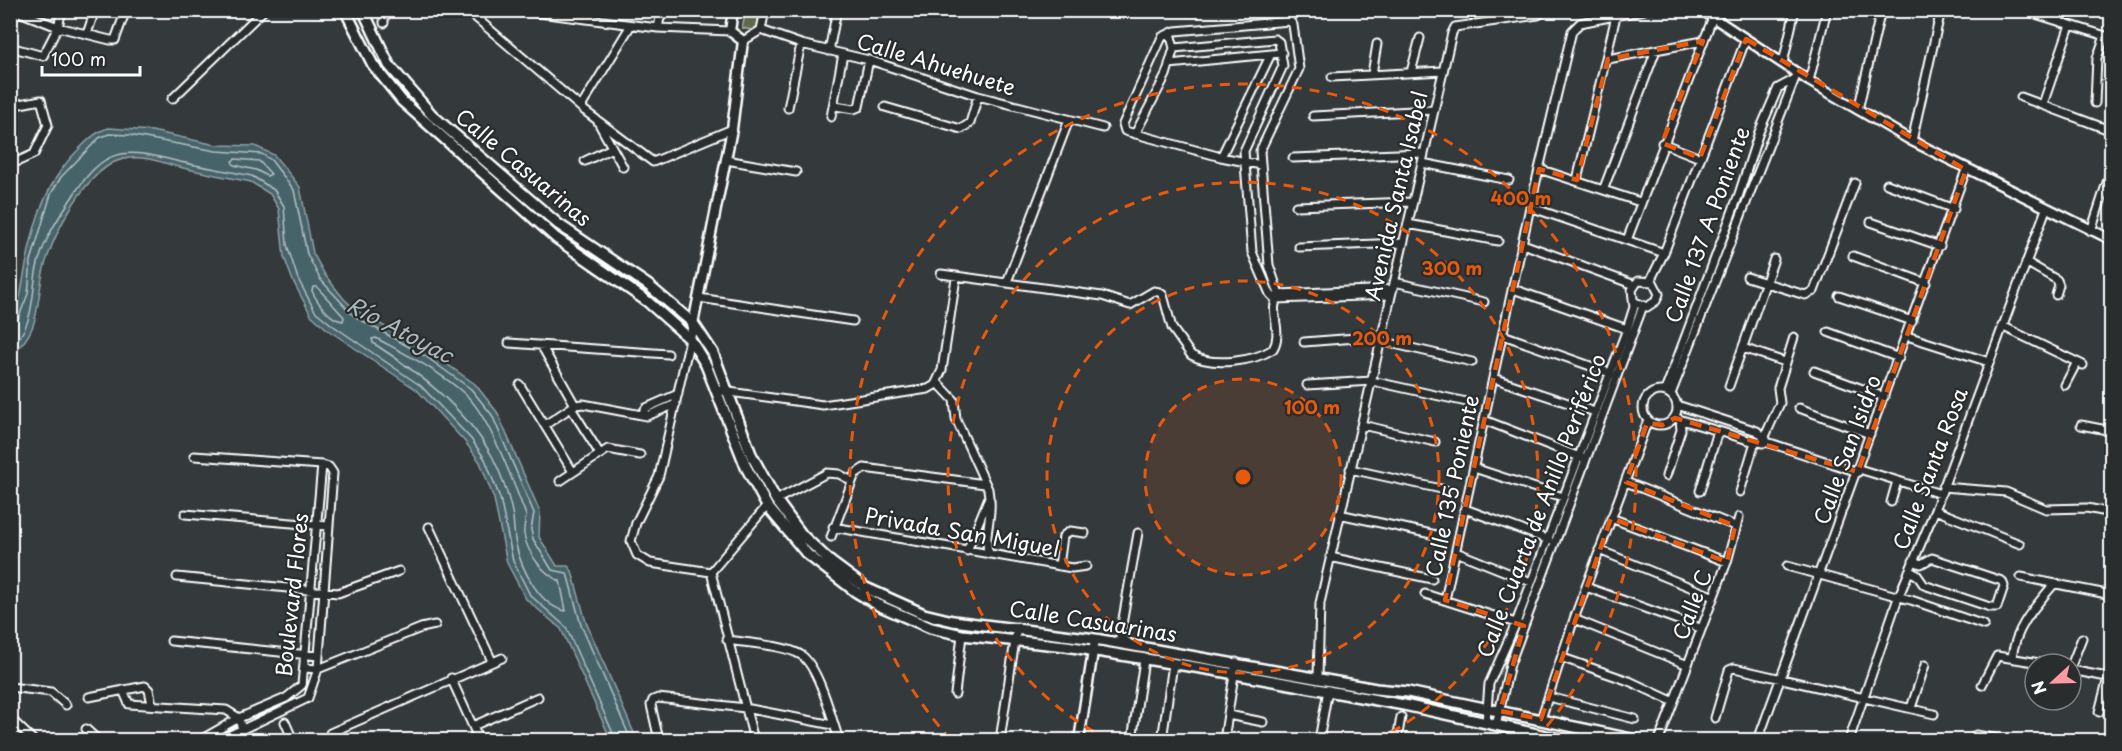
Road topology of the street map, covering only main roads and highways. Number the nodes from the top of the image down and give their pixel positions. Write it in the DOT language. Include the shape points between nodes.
graph roads {
  1 [pos="345,10"];
  2 [pos="363,10"];
  3 [pos="358,38"];
  4 [pos="374,39"];
  5 [pos="1635,740"];
  6 [pos="1564,741"];
  1 -- 3 [label="main road, Calle Casuarinas"];
  2 -- 4 [label="main road, Calle Casuarinas"];
  3 -- 4 [label="main road" via="368,44"];
  3 -- 6 [label="main road, Calle Casuarinas" via="382,79 402,100 565,245 648,302 690,339 706,365 746,467 767,506 789,536 837,580 878,605 931,628 962,635 1093,651 1328,690"];
  4 -- 5 [label="main road, Calle Casuarinas" via="410,93 470,149 558,224 648,285 693,323 713,354 751,454 776,500 802,535 866,588 924,614 953,621 1017,627 1236,662 1488,708"];
}
